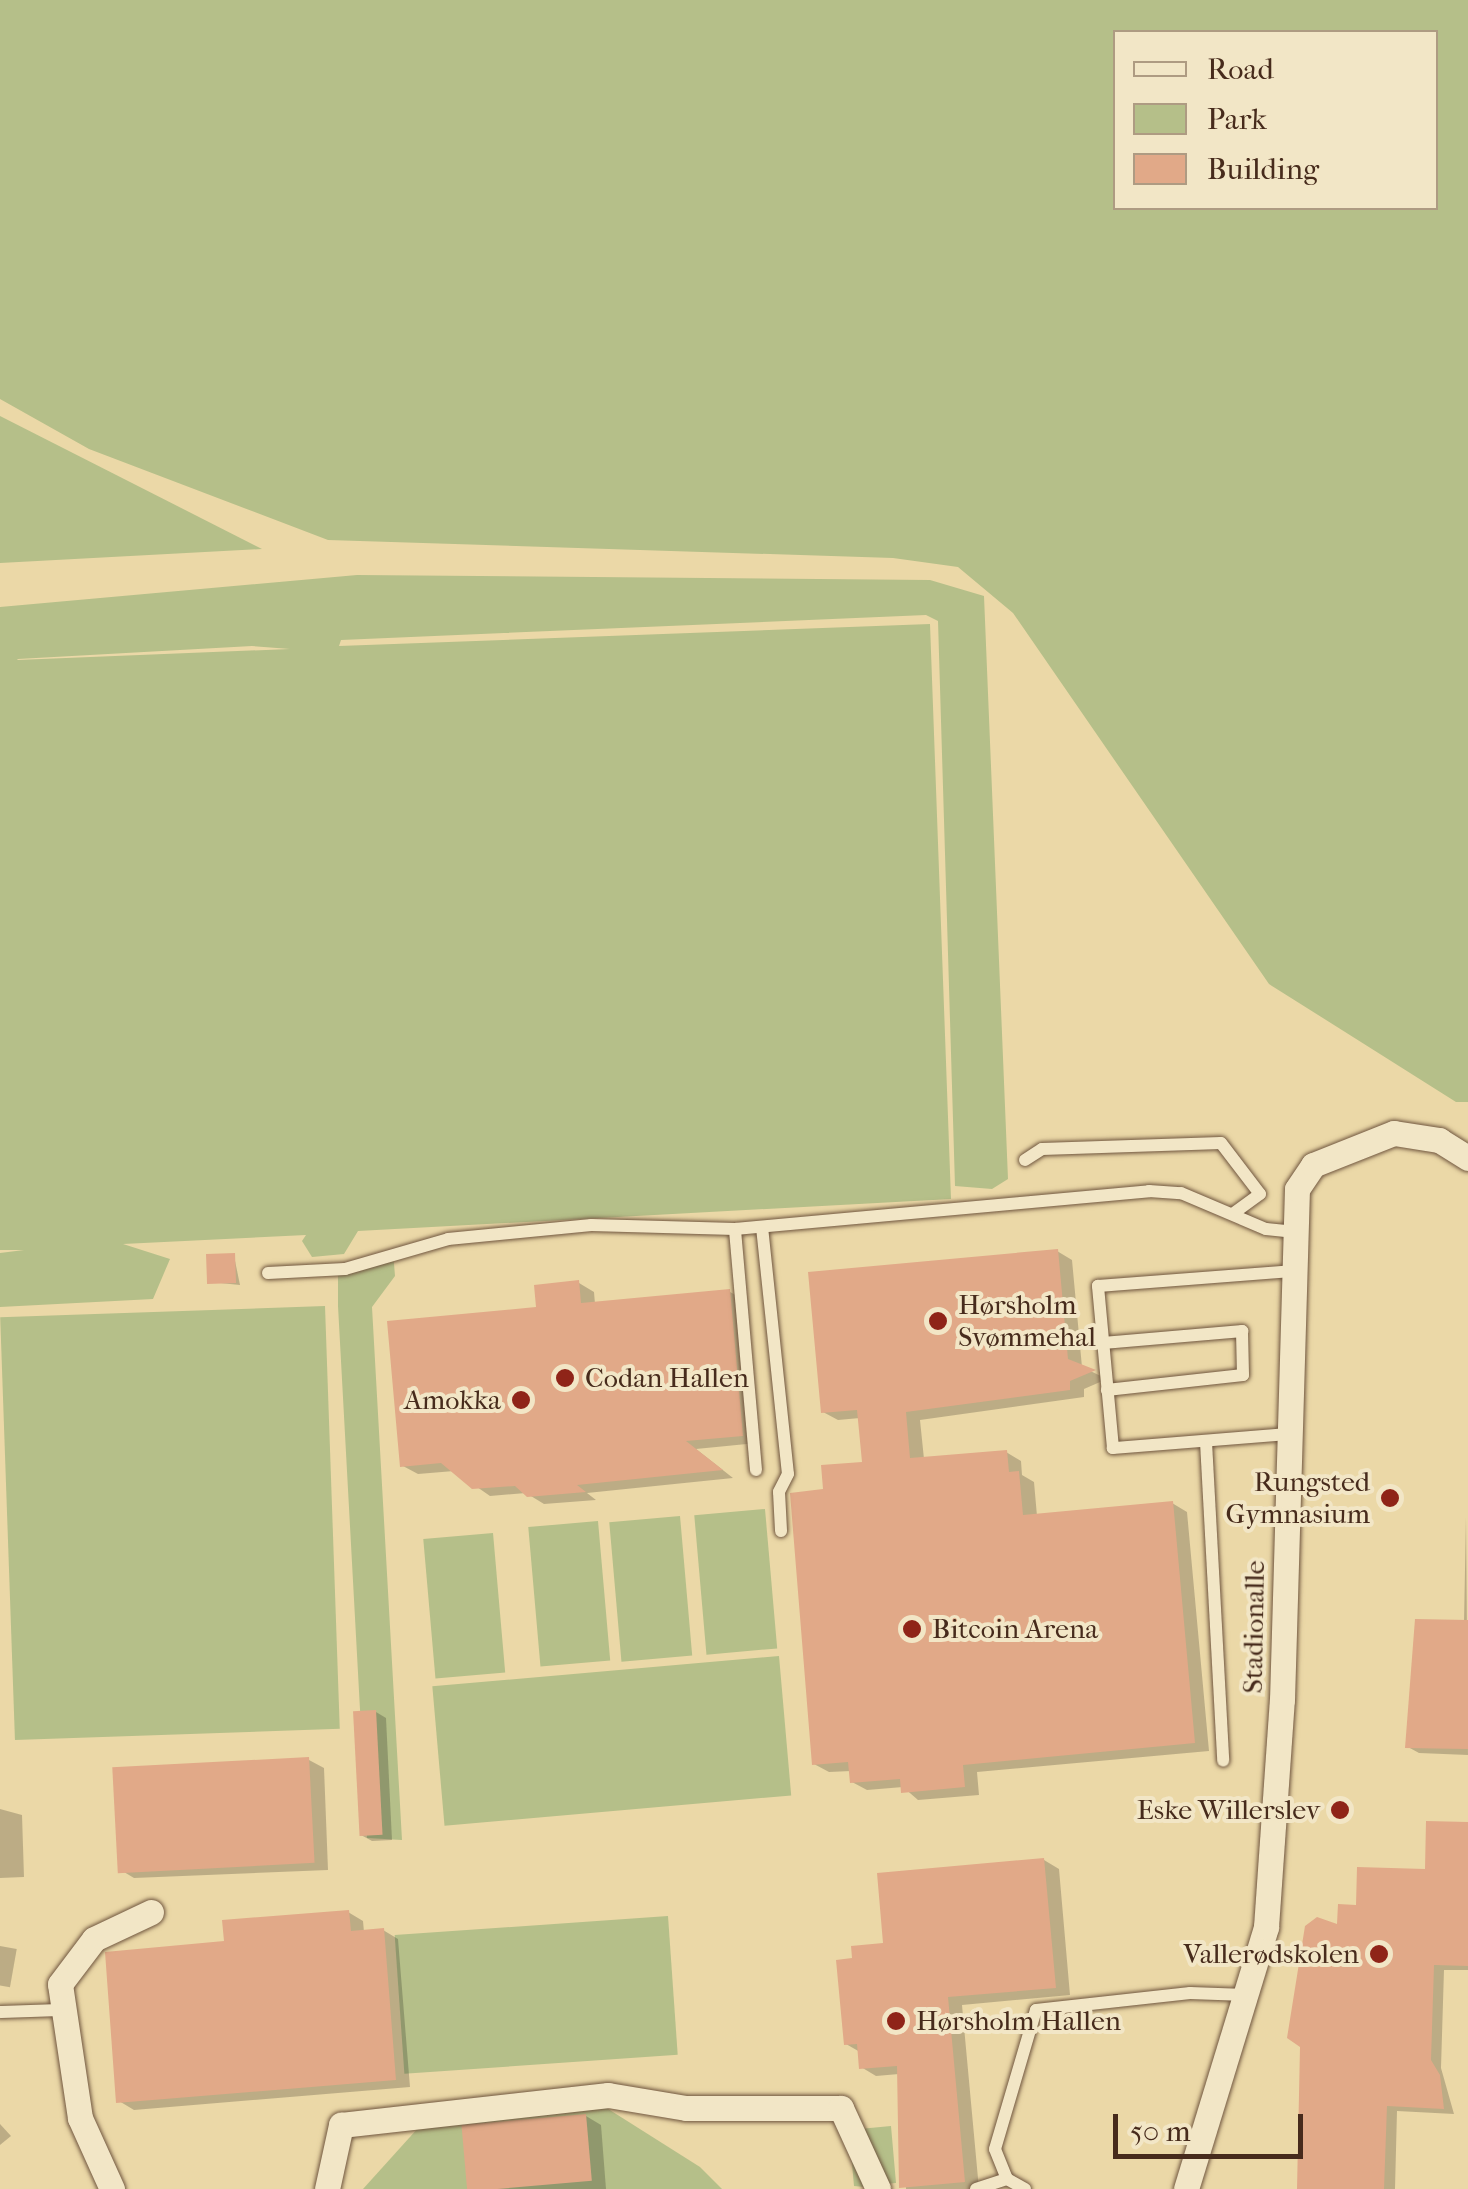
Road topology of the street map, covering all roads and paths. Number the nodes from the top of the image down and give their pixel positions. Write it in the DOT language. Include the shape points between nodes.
graph roads {
  1 [pos="1468,1158"];
  2 [pos="1025,1160"];
  3 [pos="1232,1214"];
  4 [pos="762,1226"];
  5 [pos="735,1229"];
  6 [pos="1292,1232"];
  7 [pos="1291,1271"];
  8 [pos="268,1273"];
  9 [pos="1104,1343"];
  10 [pos="1106,1390"];
  11 [pos="1288,1434"];
  12 [pos="1206,1442"];
  13 [pos="756,1470"];
  14 [pos="781,1532"];
  15 [pos="1223,1762"];
  16 [pos="151,1912"];
  17 [pos="1249,1995"];
  18 [pos="62,2010"];
  19 [pos="0,2012"];
  20 [pos="1007,2179"];
  21 [pos="112,2189"];
  22 [pos="327,2189"];
  23 [pos="878,2189"];
  24 [pos="976,2189"];
  25 [pos="1025,2189"];
  26 [pos="1186,2189"];
  1 -- 6 [label="street, Stadionalle" via="1439,1140 1394,1134 1353,1144 1313,1165 1297,1188"];
  2 -- 3 [label="lane" via="1042,1149 1221,1143 1260,1194"];
  3 -- 4 [label="lane" via="1181,1193 1149,1191"];
  3 -- 6 [label="lane" via="1266,1230"];
  4 -- 5 [label="lane"];
  4 -- 14 [label="lane" via="788,1474 780,1492"];
  5 -- 8 [label="lane" via="591,1225 448,1239 345,1270"];
  5 -- 13 [label="lane"];
  6 -- 7 [label="street, Stadionalle"];
  7 -- 9 [label="lane" via="1098,1286"];
  7 -- 11 [label="street, Stadionalle"];
  9 -- 10 [label="lane"];
  9 -- 10 [label="lane" via="1242,1330 1243,1375"];
  10 -- 12 [label="lane" via="1113,1448"];
  11 -- 12 [label="lane"];
  11 -- 17 [label="street, Stadionalle" via="1274,1854"];
  12 -- 15 [label="lane"];
  16 -- 18 [label="street" via="94,1939 60,1984"];
  17 -- 20 [label="lane" via="1190,1993 1036,2010 995,2149"];
  17 -- 26 [label="street, Stadionalle"];
  18 -- 19 [label="lane"];
  18 -- 21 [label="street" via="80,2118"];
  20 -- 24 [label="lane"];
  20 -- 25 [label="lane"];
  22 -- 23 [label="street" via="341,2124 608,2094 706,2109 840,2108"];
}
